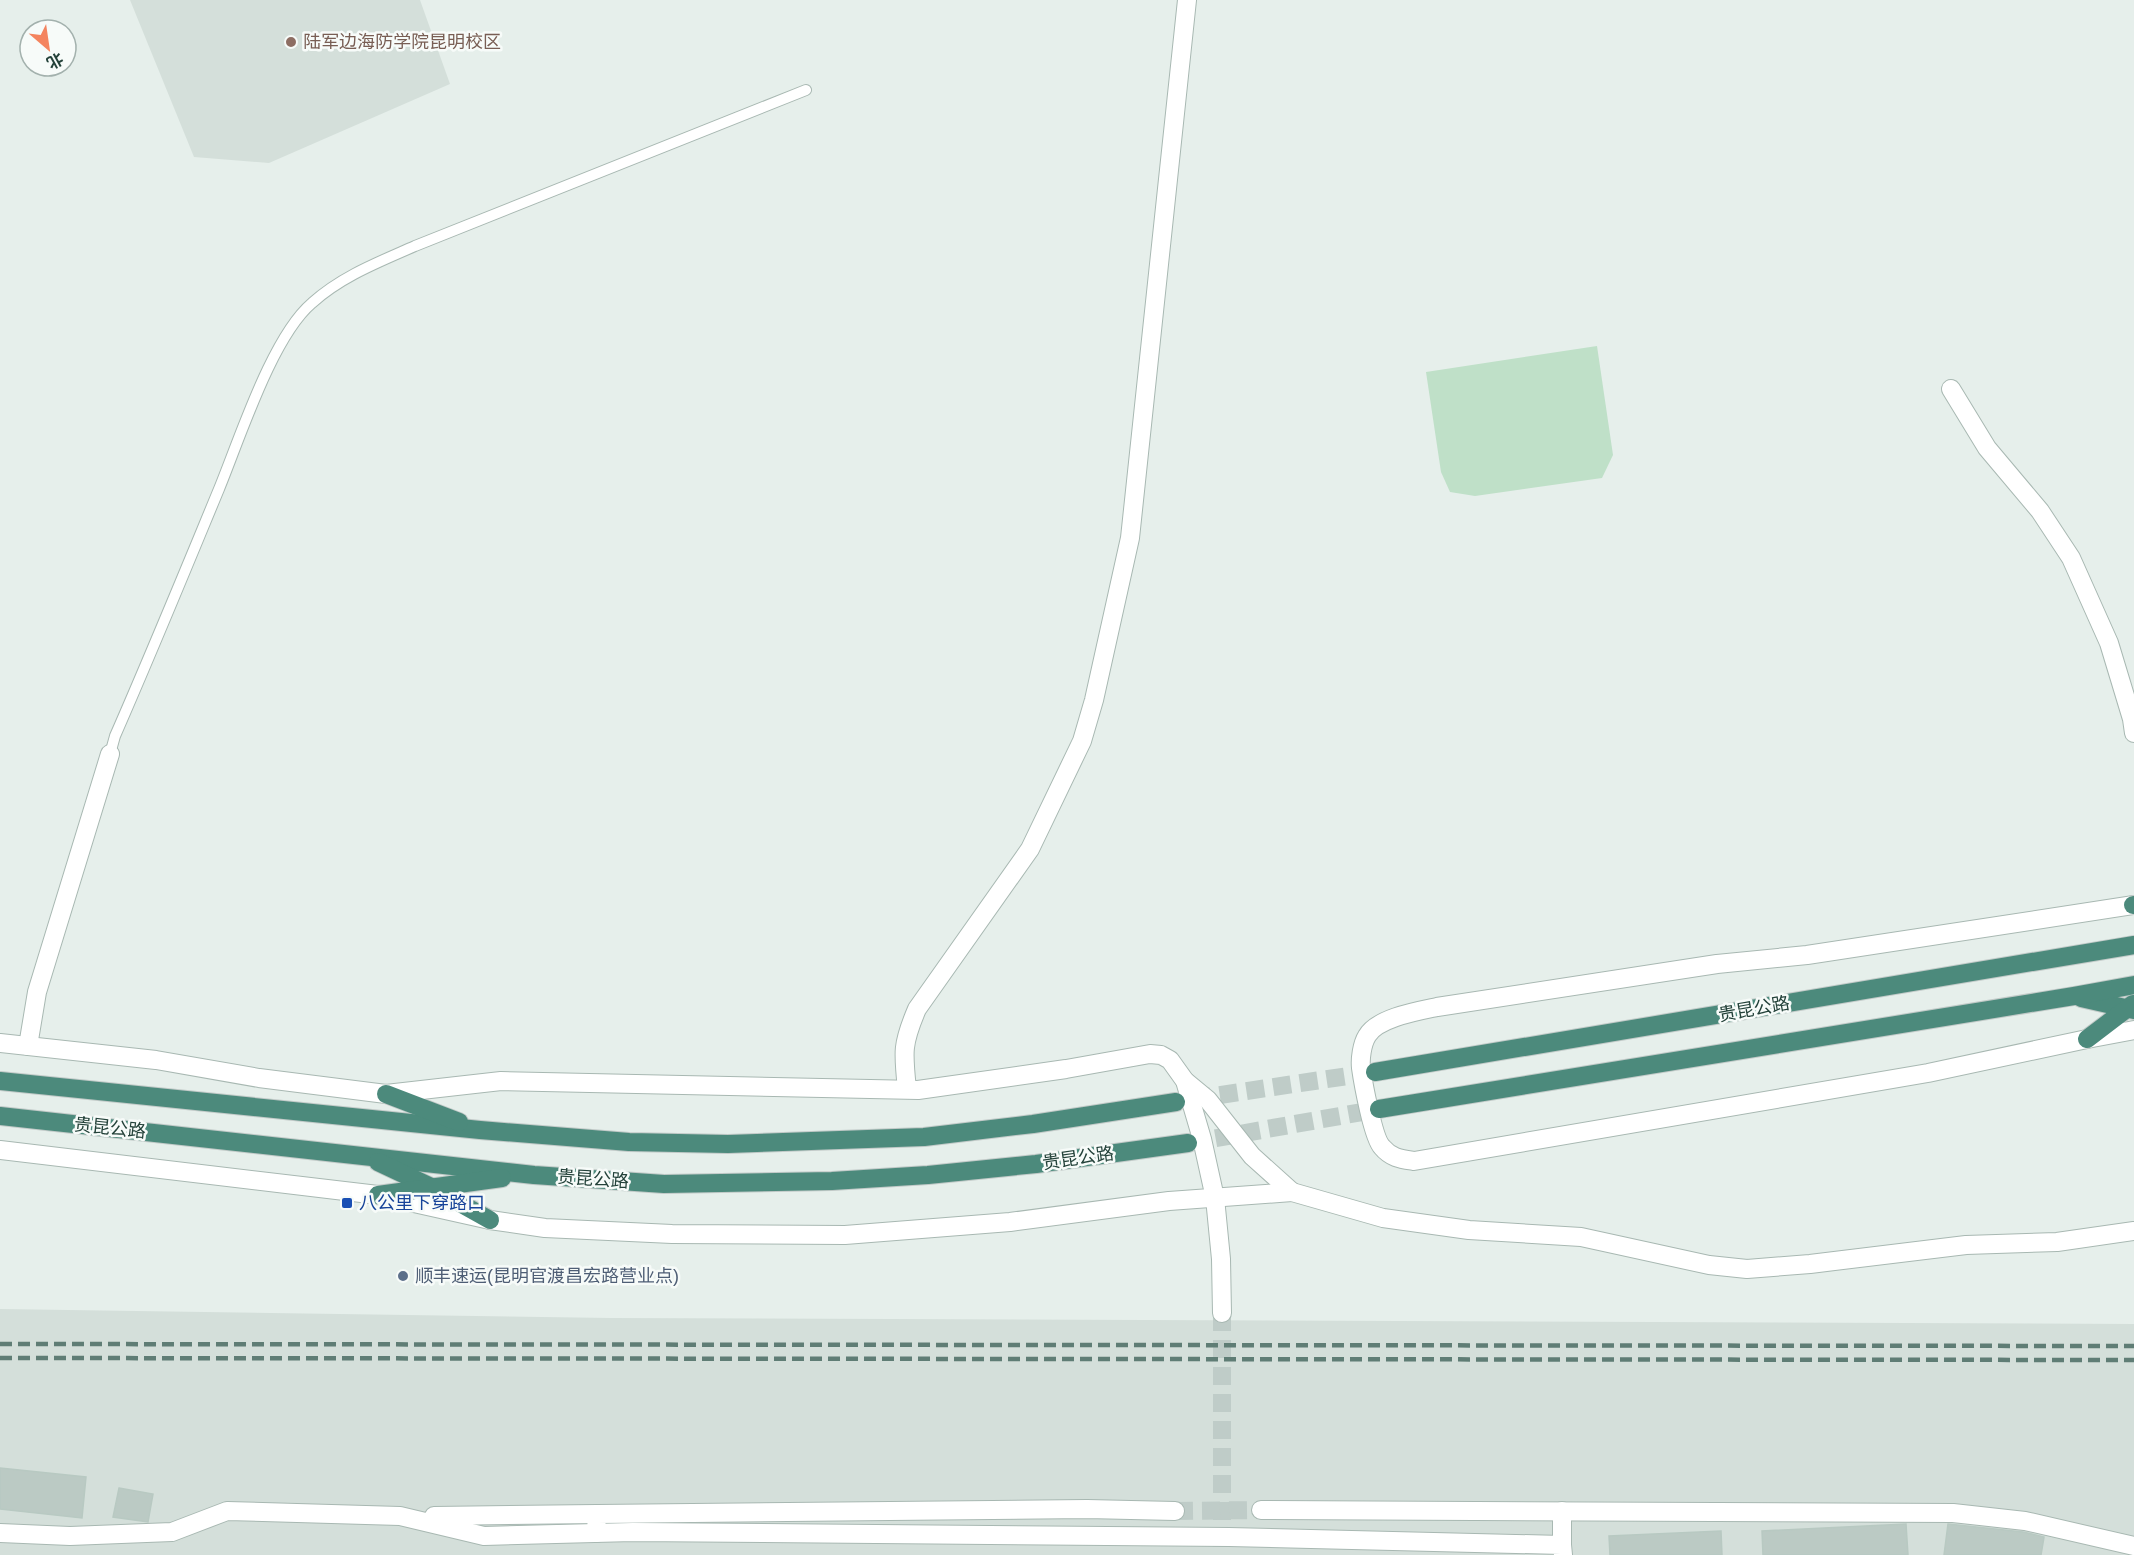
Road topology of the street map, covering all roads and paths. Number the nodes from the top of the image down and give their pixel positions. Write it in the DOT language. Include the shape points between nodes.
graph roads {
  1 [pos="1186,0"];
  2 [pos="806,90"];
  3 [pos="1951,389"];
  4 [pos="2133,723"];
  5 [pos="110,754"];
  6 [pos="2134,905"];
  7 [pos="2134,945"];
  8 [pos="2134,985"];
  9 [pos="2074,996"];
  10 [pos="2132,1007"];
  11 [pos="2134,1030"];
  12 [pos="2087,1039"];
  13 [pos="0,1043"];
  14 [pos="28,1046"];
  15 [pos="1375,1072"];
  16 [pos="0,1081"];
  17 [pos="1185,1081"];
  18 [pos="907,1089"];
  19 [pos="386,1094"];
  20 [pos="1176,1102"];
  21 [pos="1379,1109"];
  22 [pos="0,1116"];
  23 [pos="480,1130"];
  24 [pos="1188,1143"];
  25 [pos="0,1150"];
  26 [pos="366,1156"];
  27 [pos="534,1175"];
  28 [pos="430,1187"];
  29 [pos="1292,1192"];
  30 [pos="378,1195"];
  31 [pos="1215,1198"];
  32 [pos="490,1220"];
  33 [pos="2134,1231"];
  34 [pos="1222,1312"];
  35 [pos="1260,1510"];
  36 [pos="1175,1511"];
  37 [pos="1562,1511"];
  38 [pos="597,1514"];
  39 [pos="402,1516"];
  40 [pos="0,1533"];
  41 [pos="596,1533"];
  42 [pos="2134,1546"];
  43 [pos="1563,1550"];
  1 -- 18 [label="street" via="1130,538 1094,700 1082,741 1030,849 917,1009 903,1054"];
  2 -- 5 [label="lane" via="415,246 353,273 311,303 286,335 265,376"];
  3 -- 4 [label="street" via="1987,448 2040,511 2071,558 2109,643"];
  5 -- 14 [label="street" via="37,992"];
  6 -- 12 [label="street" via="1437,1006 1380,1024 1367,1035 1361,1066 1380,1146 1396,1158 1414,1161 1928,1073"];
  7 -- 15 [label="highway, 贵昆公路"];
  8 -- 9 [label="highway"];
  9 -- 10 [label="highway"];
  9 -- 21 [label="highway"];
  10 -- 12 [label="highway"];
  11 -- 12 [label="street"];
  13 -- 14 [label="street"];
  14 -- 19 [label="street" via="156,1060"];
  16 -- 23 [label="highway, 贵昆公路"];
  17 -- 18 [label="street" via="1170,1060 1150,1054"];
  17 -- 29 [label="street" via="1208,1100 1252,1156"];
  17 -- 31 [label="street"];
  18 -- 19 [label="street" via="501,1081"];
  19 -- 23 [label="highway"];
  20 -- 23 [label="highway, 贵昆公路" via="924,1137 628,1143"];
  22 -- 26 [label="highway, 贵昆公路"];
  24 -- 27 [label="highway, 贵昆公路" via="1036,1164 832,1181 664,1185"];
  25 -- 30 [label="street"];
  26 -- 27 [label="highway, 贵昆公路"];
  26 -- 28 [label="highway"];
  27 -- 28 [label="highway"];
  28 -- 30 [label="highway"];
  28 -- 32 [label="highway"];
  29 -- 31 [label="street"];
  29 -- 33 [label="street" via="1383,1218 1469,1230 1581,1237 1708,1265 1747,1269 1966,1245 2057,1242"];
  30 -- 32 [label="street"];
  31 -- 32 [label="street" via="1169,1200 1010,1222 845,1235 672,1234 545,1228"];
  31 -- 34 [label="street"];
  35 -- 37 [label="street"];
  36 -- 38 [label="street"];
  37 -- 42 [label="street" via="1953,1513 2025,1521"];
  37 -- 43 [label="street"];
  38 -- 39 [label="street"];
  38 -- 41 [label="street"];
  39 -- 40 [label="street" via="226,1511 172,1532 70,1536"];
  39 -- 41 [label="street" via="484,1536"];
  41 -- 43 [label="street" via="1230,1537"];
}
